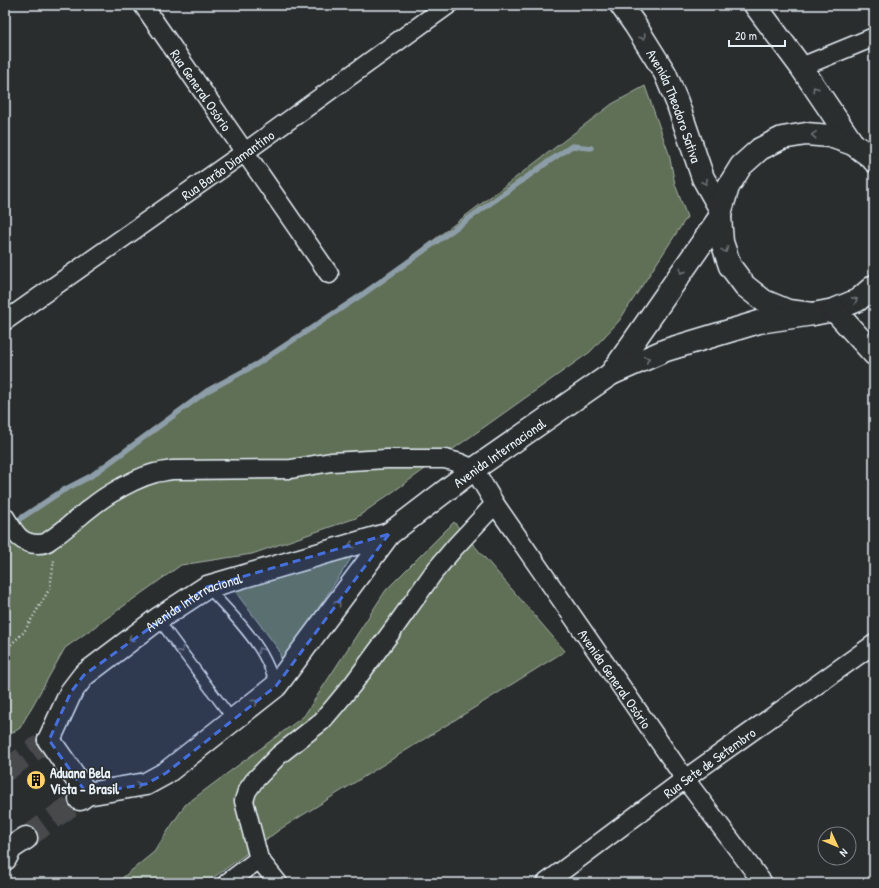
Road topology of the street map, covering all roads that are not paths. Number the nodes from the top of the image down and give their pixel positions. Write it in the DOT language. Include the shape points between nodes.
graph roads {
  1 [pos="143,5"];
  2 [pos="448,5"];
  3 [pos="621,5"];
  4 [pos="755,5"];
  5 [pos="874,37"];
  6 [pos="801,67"];
  7 [pos="853,144"];
  8 [pos="245,152"];
  9 [pos="874,161"];
  10 [pos="721,213"];
  11 [pos="329,274"];
  12 [pos="874,286"];
  13 [pos="834,310"];
  14 [pos="813,314"];
  15 [pos="5,321"];
  16 [pos="874,354"];
  17 [pos="611,374"];
  18 [pos="474,469"];
  19 [pos="495,504"];
  20 [pos="5,517"];
  21 [pos="388,534"];
  22 [pos="207,587"];
  23 [pos="158,619"];
  24 [pos="874,644"];
  25 [pos="276,686"];
  26 [pos="233,720"];
  27 [pos="685,779"];
  28 [pos="259,859"];
  29 [pos="227,883"];
  30 [pos="278,883"];
  31 [pos="546,883"];
  32 [pos="763,883"];
  1 -- 8 [label="street, Rua General Osório"];
  2 -- 8 [label="street, Rua Barão Diamantino"];
  3 -- 10 [label="main road, Avenida Theodoro Sativa, one-way" via="665,74 703,178"];
  4 -- 6 [label="main road"];
  5 -- 6 [label="street"];
  7 -- 6 [label="main road, one-way"];
  7 -- 9 [label="main road"];
  7 -- 10 [label="main road, one-way" via="830,136 806,134 782,138 760,149 742,166 728,187"];
  8 -- 11 [label="street, Rua General Osório"];
  8 -- 15 [label="street, Rua Barão Diamantino"];
  10 -- 14 [label="main road, one-way" via="722,242 730,266 745,286 764,302 788,311"];
  10 -- 17 [label="main road, Avenida Internacional, one-way"];
  13 -- 12 [label="main road, Avenida Internacional, one-way" via="858,300"];
  13 -- 14 [label="main road, Avenida Internacional"];
  13 -- 16 [label="main road"];
  17 -- 14 [label="main road, Avenida Internacional, one-way" via="666,350 759,322"];
  17 -- 18 [label="main road, Avenida Internacional"];
  18 -- 19 [label="street, Avenida General Osório"];
  18 -- 20 [label="street" via="460,462 445,459 387,459 331,462 291,469 172,470 155,473 110,494 49,542 40,544 23,541"];
  18 -- 21 [label="main road, Avenida Internacional"];
  19 -- 27 [label="street, Avenida General Osório"];
  19 -- 28 [label="street" via="434,572 353,684 322,721 279,755 247,791 244,801"];
  21 -- 22 [label="main road, Avenida Internacional, one-way"];
  25 -- 21 [label="main road, Avenida Internacional, one-way"];
  22 -- 23 [label="main road, Avenida Internacional"];
  25 -- 22 [label="lane, one-way" via="269,667 249,634"];
  23 -- 26 [label="lane, one-way"];
  23 -- 26 [label="main road, Avenida Internacional, one-way" via="84,674 71,692 45,743 83,796 146,784 166,774"];
  24 -- 27 [label="street, Rua Sete de Setembro"];
  26 -- 25 [label="main road, Avenida Internacional, one-way"];
  27 -- 31 [label="street, Rua Sete de Setembro"];
  27 -- 32 [label="street, Avenida General Osório"];
  28 -- 29 [label="street"];
  28 -- 30 [label="street"];
}
